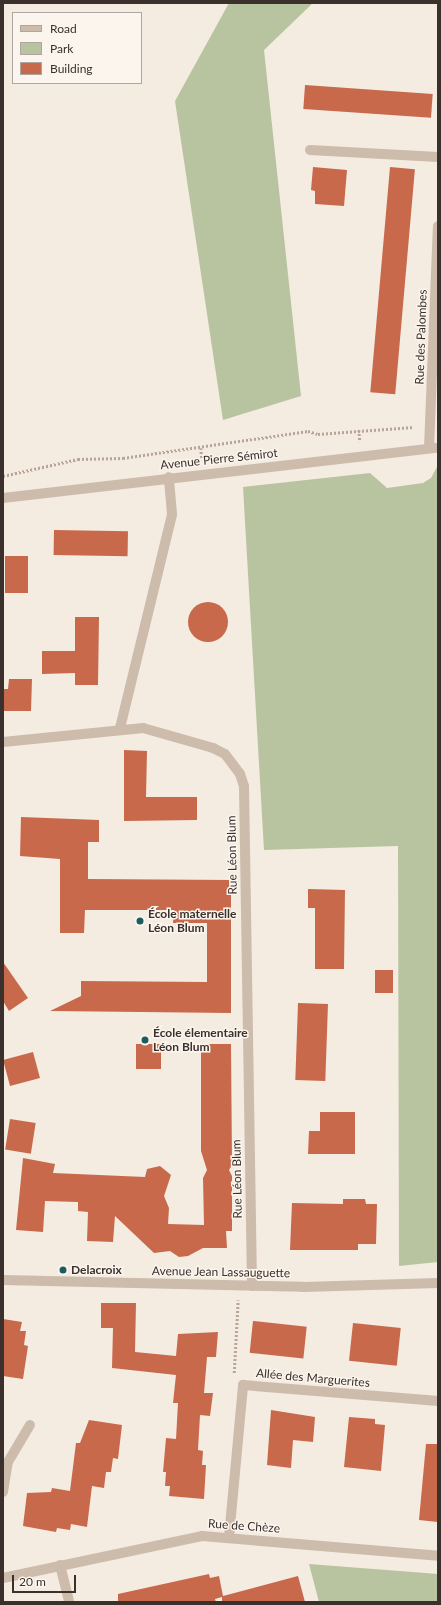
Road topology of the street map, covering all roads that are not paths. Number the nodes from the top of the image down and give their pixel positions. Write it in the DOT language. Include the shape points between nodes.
graph roads {
  1 [pos="310,150"];
  2 [pos="438,157"];
  3 [pos="438,226"];
  4 [pos="434,448"];
  5 [pos="169,477"];
  6 [pos="3,498"];
  7 [pos="120,728"];
  8 [pos="3,742"];
  9 [pos="3,1280"];
  10 [pos="438,1283"];
  11 [pos="252,1286"];
  12 [pos="438,1401"];
  13 [pos="30,1426"];
  14 [pos="3,1492"];
  15 [pos="228,1537"];
  16 [pos="438,1556"];
  17 [pos="60,1565"];
  18 [pos="4,1575"];
  19 [pos="69,1602"];
  1 -- 2 [label="street"];
  3 -- 4 [label="street, Rue des Palombes" via="430,430"];
  4 -- 5 [label="street, Avenue Pierre Sémirot"];
  5 -- 6 [label="street, Avenue Pierre Sémirot"];
  5 -- 7 [label="street" via="172,514"];
  7 -- 8 [label="street, Rue Léon Blum"];
  7 -- 11 [label="street, Rue Léon Blum" via="143,728 213,748 234,763 244,786"];
  9 -- 11 [label="street, Avenue Jean Lassauguette"];
  10 -- 11 [label="street, Avenue Jean Lassauguette" via="380,1287"];
  12 -- 15 [label="street, Allée des Marguerites" via="243,1385"];
  13 -- 14 [label="street" via="8,1462"];
  15 -- 16 [label="street, Rue de Chèze"];
  15 -- 17 [label="street, Rue de Chèze" via="202,1536"];
  17 -- 18 [label="street, Rue de Chèze"];
  17 -- 19 [label="street"];
}
